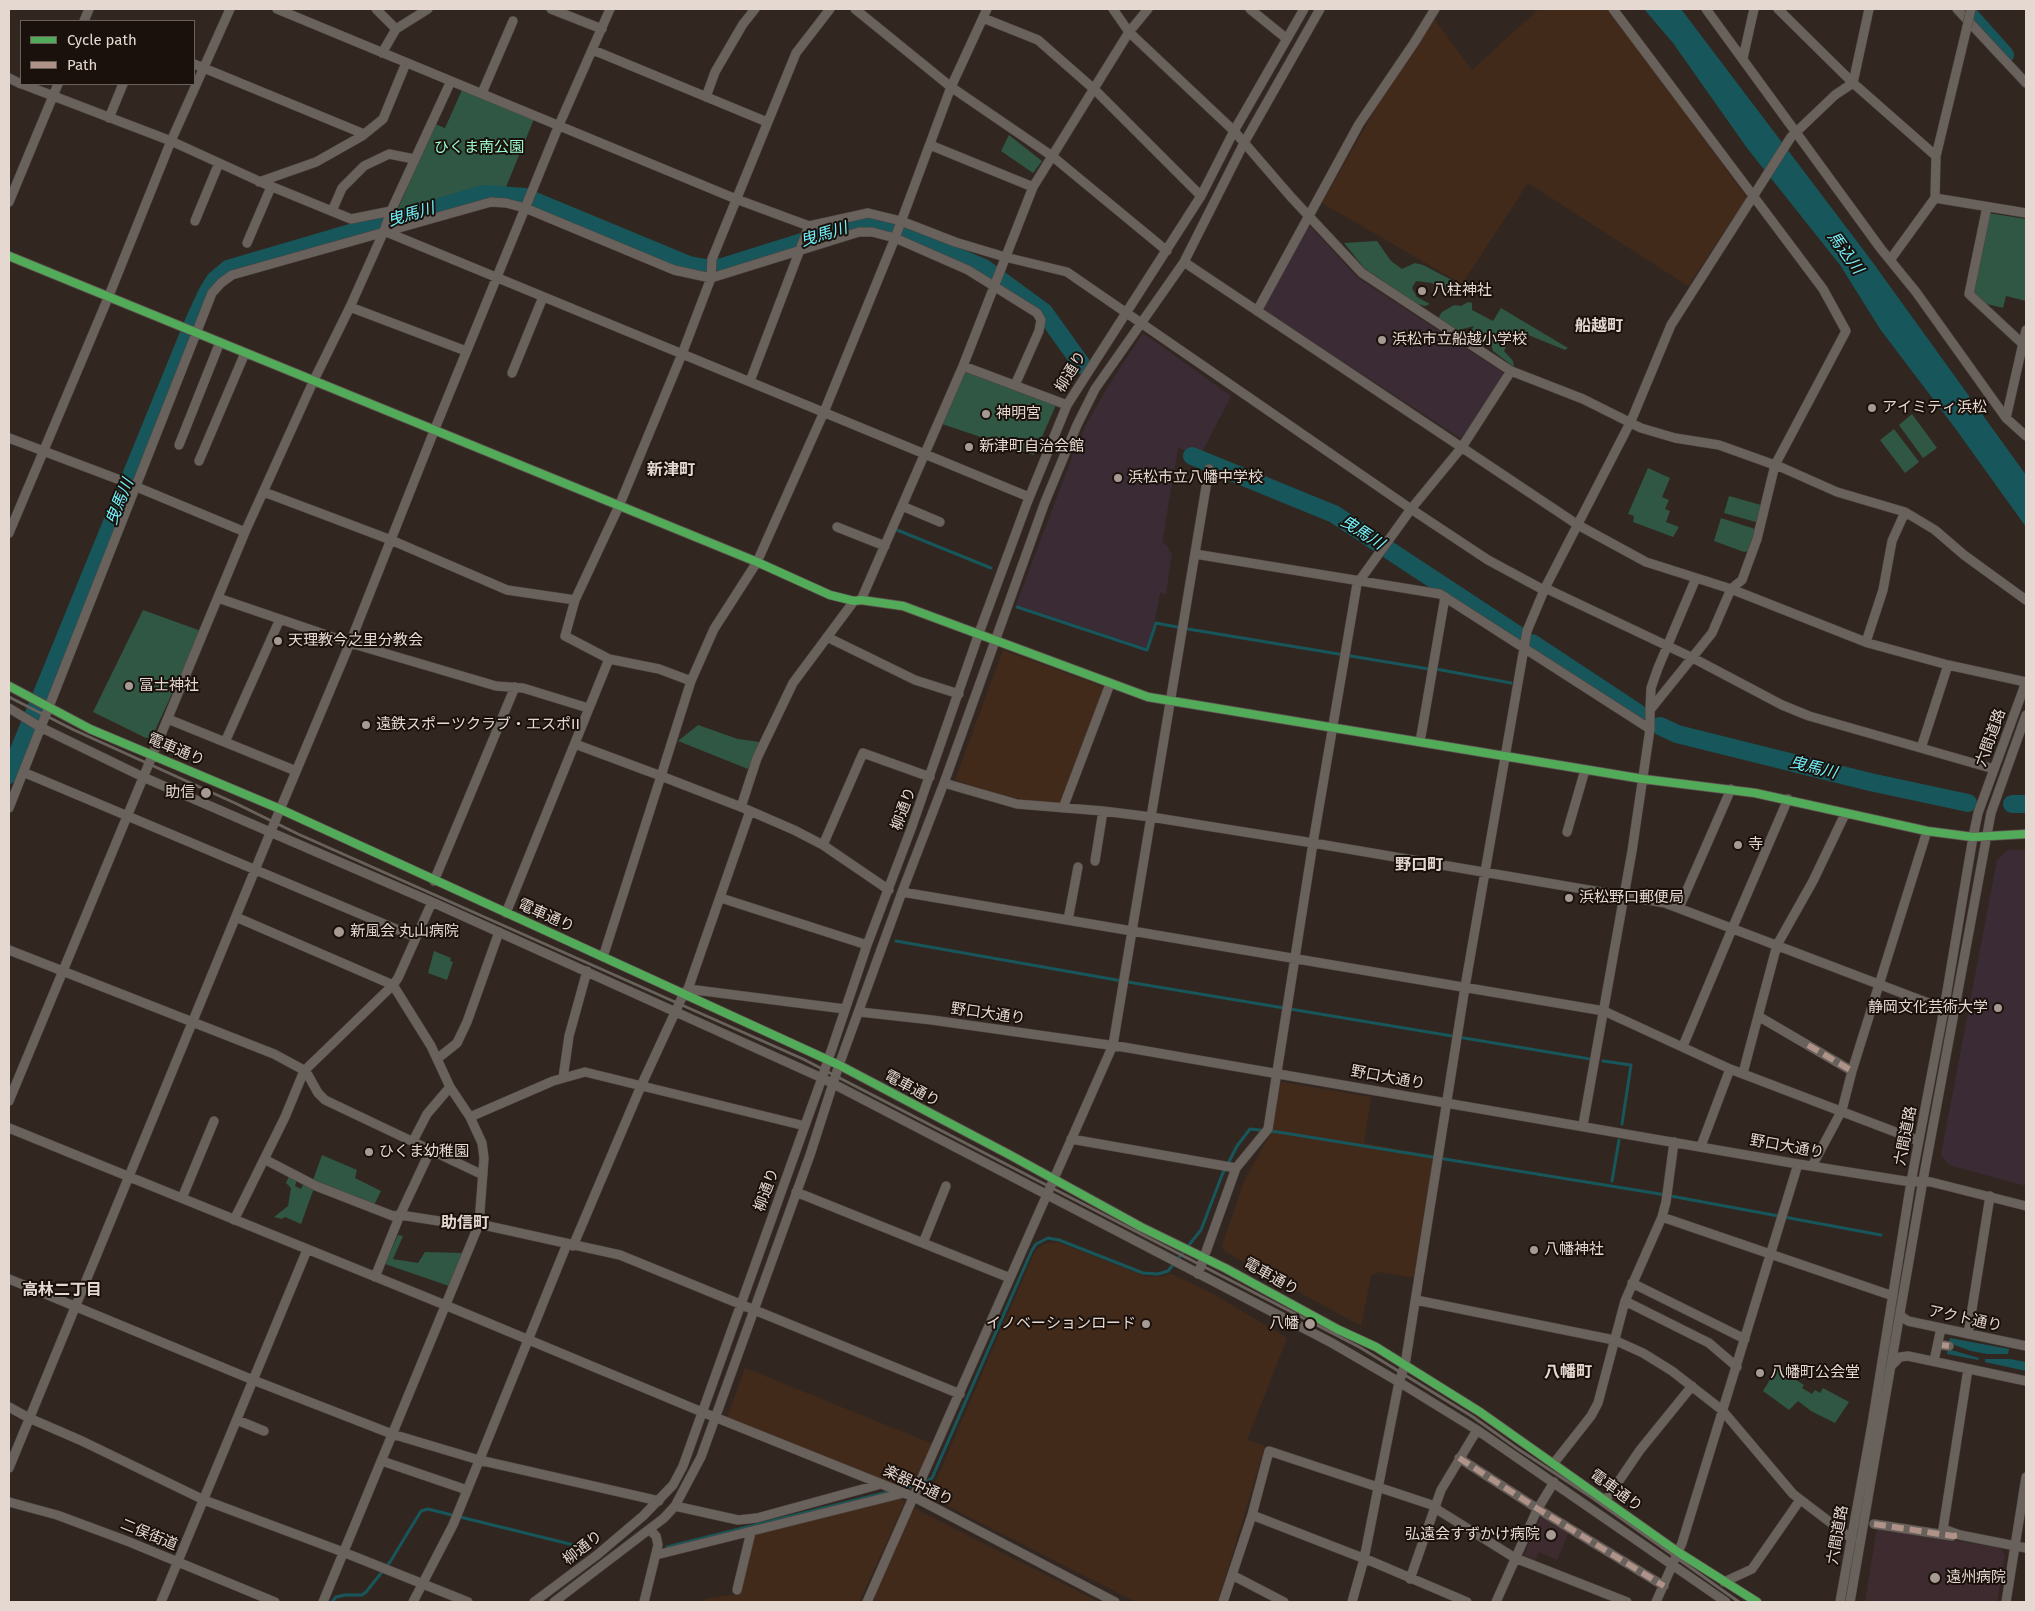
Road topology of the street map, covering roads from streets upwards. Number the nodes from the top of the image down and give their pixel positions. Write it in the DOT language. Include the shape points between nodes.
graph roads {
  1 [pos="230,9"];
  2 [pos="277,9"];
  3 [pos="376,9"];
  4 [pos="428,9"];
  5 [pos="551,9"];
  6 [pos="610,9"];
  7 [pos="755,9"];
  8 [pos="830,9"];
  9 [pos="855,9"];
  10 [pos="987,9"];
  11 [pos="1113,9"];
  12 [pos="1148,9"];
  13 [pos="1250,9"];
  14 [pos="1304,9"];
  15 [pos="1320,9"];
  16 [pos="1435,9"];
  17 [pos="1613,9"];
  18 [pos="1706,9"];
  19 [pos="1754,9"];
  20 [pos="1778,9"];
  21 [pos="1869,9"];
  22 [pos="1957,9"];
  23 [pos="1971,9"];
  24 [pos="290,11"];
  25 [pos="982,18"];
  26 [pos="513,21"];
  27 [pos="602,29"];
  28 [pos="396,30"];
  29 [pos="1129,32"];
  30 [pos="1287,39"];
  31 [pos="593,50"];
  32 [pos="382,53"];
  33 [pos="1744,58"];
  34 [pos="406,63"];
  35 [pos="195,64"];
  36 [pos="204,68"];
  37 [pos="451,81"];
  38 [pos="1853,83"];
  39 [pos="2026,83"];
  40 [pos="24,85"];
  41 [pos="58,85"];
  42 [pos="123,85"];
  43 [pos="951,87"];
  44 [pos="1094,90"];
  45 [pos="482,93"];
  46 [pos="53,97"];
  47 [pos="706,97"];
  48 [pos="109,118"];
  49 [pos="767,122"];
  50 [pos="559,126"];
  51 [pos="1234,131"];
  52 [pos="364,134"];
  53 [pos="1794,135"];
  54 [pos="171,141"];
  55 [pos="1244,143"];
  56 [pos="930,145"];
  57 [pos="1052,156"];
  58 [pos="1936,156"];
  59 [pos="414,159"];
  60 [pos="219,163"];
  61 [pos="259,182"];
  62 [pos="271,187"];
  63 [pos="1033,187"];
  64 [pos="1756,194"];
  65 [pos="1201,196"];
  66 [pos="1935,198"];
  67 [pos="736,199"];
  68 [pos="9,202"];
  69 [pos="527,203"];
  70 [pos="1987,207"];
  71 [pos="332,211"];
  72 [pos="2026,213"];
  73 [pos="390,214"];
  74 [pos="1308,216"];
  75 [pos="195,221"];
  76 [pos="900,223"];
  77 [pos="808,229"];
  78 [pos="384,230"];
  79 [pos="895,237"];
  80 [pos="247,243"];
  81 [pos="800,249"];
  82 [pos="1167,251"];
  83 [pos="9,256"];
  84 [pos="1005,257"];
  85 [pos="1890,260"];
  86 [pos="1184,262"];
  87 [pos="711,276"];
  88 [pos="496,278"];
  89 [pos="994,284"];
  90 [pos="543,297"];
  91 [pos="108,298"];
  92 [pos="350,307"];
  93 [pos="1256,311"];
  94 [pos="1126,313"];
  95 [pos="1140,324"];
  96 [pos="2026,330"];
  97 [pos="196,332"];
  98 [pos="220,342"];
  99 [pos="2025,345"];
  100 [pos="466,351"];
  101 [pos="245,353"];
  102 [pos="682,354"];
  103 [pos="963,366"];
  104 [pos="1511,371"];
  105 [pos="512,373"];
  106 [pos="750,381"];
  107 [pos="313,382"];
  108 [pos="1015,386"];
  109 [pos="1067,405"];
  110 [pos="824,412"];
  111 [pos="2006,418"];
  112 [pos="1631,421"];
  113 [pos="434,431"];
  114 [pos="2026,436"];
  115 [pos="9,438"];
  116 [pos="179,445"];
  117 [pos="1462,447"];
  118 [pos="43,451"];
  119 [pos="925,454"];
  120 [pos="199,461"];
  121 [pos="1775,465"];
  122 [pos="1209,469"];
  123 [pos="134,486"];
  124 [pos="264,492"];
  125 [pos="1029,497"];
  126 [pos="619,506"];
  127 [pos="902,506"];
  128 [pos="1411,509"];
  129 [pos="1905,512"];
  130 [pos="940,522"];
  131 [pos="1578,525"];
  132 [pos="837,527"];
  133 [pos="9,532"];
  134 [pos="245,532"];
  135 [pos="391,540"];
  136 [pos="885,546"];
  137 [pos="1195,554"];
  138 [pos="757,562"];
  139 [pos="1696,578"];
  140 [pos="1360,582"];
  141 [pos="1545,588"];
  142 [pos="1731,589"];
  143 [pos="1445,597"];
  144 [pos="218,598"];
  145 [pos="575,600"];
  146 [pos="858,600"];
  147 [pos="2026,600"];
  148 [pos="280,619"];
  149 [pos="979,634"];
  150 [pos="827,637"];
  151 [pos="995,640"];
  152 [pos="350,642"];
  153 [pos="1866,642"];
  154 [pos="1667,646"];
  155 [pos="1523,647"];
  156 [pos="1693,658"];
  157 [pos="609,659"];
  158 [pos="1948,665"];
  159 [pos="691,680"];
  160 [pos="2026,682"];
  161 [pos="1110,684"];
  162 [pos="9,686"];
  163 [pos="515,687"];
  164 [pos="959,694"];
  165 [pos="1170,701"];
  166 [pos="46,706"];
  167 [pos="9,708"];
  168 [pos="588,708"];
  169 [pos="1650,710"];
  170 [pos="2026,715"];
  171 [pos="168,719"];
  172 [pos="38,726"];
  173 [pos="1333,727"];
  174 [pos="1650,730"];
  175 [pos="225,742"];
  176 [pos="1420,742"];
  177 [pos="575,744"];
  178 [pos="1921,748"];
  179 [pos="152,755"];
  180 [pos="1504,756"];
  181 [pos="1994,769"];
  182 [pos="1585,770"];
  183 [pos="296,771"];
  184 [pos="23,772"];
  185 [pos="661,776"];
  186 [pos="143,777"];
  187 [pos="930,777"];
  188 [pos="1643,779"];
  189 [pos="944,783"];
  190 [pos="1731,789"];
  191 [pos="1788,800"];
  192 [pos="741,807"];
  193 [pos="9,808"];
  194 [pos="1063,808"];
  195 [pos="280,809"];
  196 [pos="750,811"];
  197 [pos="1103,811"];
  198 [pos="1845,814"];
  199 [pos="126,816"];
  200 [pos="1151,817"];
  201 [pos="270,831"];
  202 [pos="1927,831"];
  203 [pos="1567,832"];
  204 [pos="2026,834"];
  205 [pos="1987,835"];
  206 [pos="1973,837"];
  207 [pos="1313,842"];
  208 [pos="824,845"];
  209 [pos="1095,861"];
  210 [pos="1078,867"];
  211 [pos="255,869"];
  212 [pos="1485,872"];
  213 [pos="434,881"];
  214 [pos="889,890"];
  215 [pos="902,892"];
  216 [pos="1623,895"];
  217 [pos="721,898"];
  218 [pos="432,902"];
  219 [pos="1679,908"];
  220 [pos="506,913"];
  221 [pos="236,917"];
  222 [pos="1068,920"];
  223 [pos="1732,929"];
  224 [pos="1132,930"];
  225 [pos="499,932"];
  226 [pos="416,936"];
  227 [pos="867,945"];
  228 [pos="1777,945"];
  229 [pos="9,950"];
  230 [pos="603,957"];
  231 [pos="1296,958"];
  232 [pos="587,971"];
  233 [pos="62,972"];
  234 [pos="1879,984"];
  235 [pos="393,985"];
  236 [pos="1465,987"];
  237 [pos="686,991"];
  238 [pos="845,1009"];
  239 [pos="1944,1009"];
  240 [pos="1604,1011"];
  241 [pos="676,1012"];
  242 [pos="860,1012"];
  243 [pos="1758,1016"];
  244 [pos="193,1022"];
  245 [pos="1113,1045"];
  246 [pos="1684,1046"];
  247 [pos="437,1059"];
  248 [pos="828,1061"];
  249 [pos="839,1065"];
  250 [pos="1730,1068"];
  251 [pos="304,1071"];
  252 [pos="1852,1071"];
  253 [pos="1276,1073"];
  254 [pos="1743,1073"];
  255 [pos="563,1078"];
  256 [pos="822,1078"];
  257 [pos="834,1084"];
  258 [pos="640,1086"];
  259 [pos="450,1087"];
  260 [pos="9,1101"];
  261 [pos="1446,1102"];
  262 [pos="1842,1110"];
  263 [pos="470,1116"];
  264 [pos="214,1121"];
  265 [pos="805,1126"];
  266 [pos="1583,1126"];
  267 [pos="9,1128"];
  268 [pos="1071,1139"];
  269 [pos="413,1141"];
  270 [pos="1919,1141"];
  271 [pos="1674,1142"];
  272 [pos="1701,1146"];
  273 [pos="431,1149"];
  274 [pos="264,1159"];
  275 [pos="1798,1164"];
  276 [pos="1812,1166"];
  277 [pos="1236,1168"];
  278 [pos="483,1175"];
  279 [pos="128,1176"];
  280 [pos="1054,1180"];
  281 [pos="1923,1180"];
  282 [pos="1911,1182"];
  283 [pos="946,1186"];
  284 [pos="796,1192"];
  285 [pos="1047,1196"];
  286 [pos="1990,1196"];
  287 [pos="182,1198"];
  288 [pos="2026,1206"];
  289 [pos="400,1215"];
  290 [pos="1662,1217"];
  291 [pos="234,1220"];
  292 [pos="478,1225"];
  293 [pos="923,1243"];
  294 [pos="570,1245"];
  295 [pos="306,1250"];
  296 [pos="1771,1255"];
  297 [pos="1204,1258"];
  298 [pos="1198,1274"];
  299 [pos="375,1277"];
  300 [pos="1010,1278"];
  301 [pos="9,1279"];
  302 [pos="1632,1283"];
  303 [pos="1893,1296"];
  304 [pos="1416,1300"];
  305 [pos="1625,1301"];
  306 [pos="445,1305"];
  307 [pos="741,1305"];
  308 [pos="75,1307"];
  309 [pos="754,1311"];
  310 [pos="1900,1314"];
  311 [pos="1941,1328"];
  312 [pos="1968,1334"];
  313 [pos="1745,1339"];
  314 [pos="1614,1340"];
  315 [pos="527,1341"];
  316 [pos="2026,1346"];
  317 [pos="1934,1361"];
  318 [pos="1405,1365"];
  319 [pos="1891,1366"];
  320 [pos="1737,1367"];
  321 [pos="1968,1369"];
  322 [pos="253,1380"];
  323 [pos="2026,1381"];
  324 [pos="1398,1382"];
  325 [pos="1692,1386"];
  326 [pos="960,1394"];
  327 [pos="9,1407"];
  328 [pos="1722,1410"];
  329 [pos="702,1412"];
  330 [pos="29,1418"];
  331 [pos="716,1418"];
  332 [pos="237,1420"];
  333 [pos="1477,1430"];
  334 [pos="264,1431"];
  335 [pos="392,1434"];
  336 [pos="1459,1458"];
  337 [pos="479,1460"];
  338 [pos="382,1462"];
  339 [pos="1554,1463"];
  340 [pos="9,1468"];
  341 [pos="2026,1477"];
  342 [pos="1554,1482"];
  343 [pos="882,1484"];
  344 [pos="1379,1488"];
  345 [pos="918,1489"];
  346 [pos="467,1490"];
  347 [pos="904,1493"];
  348 [pos="204,1500"];
  349 [pos="1606,1500"];
  350 [pos="1800,1500"];
  351 [pos="659,1501"];
  352 [pos="9,1502"];
  353 [pos="675,1506"];
  354 [pos="1435,1506"];
  355 [pos="1538,1509"];
  356 [pos="1252,1515"];
  357 [pos="1874,1524"];
  358 [pos="650,1530"];
  359 [pos="751,1532"];
  360 [pos="1960,1535"];
  361 [pos="1852,1539"];
  362 [pos="2015,1546"];
  363 [pos="2026,1548"];
  364 [pos="343,1552"];
  365 [pos="1678,1552"];
  366 [pos="656,1555"];
  367 [pos="1515,1558"];
  368 [pos="1364,1559"];
  369 [pos="177,1562"];
  370 [pos="1673,1564"];
  371 [pos="1232,1575"];
  372 [pos="1410,1579"];
  373 [pos="1724,1582"];
  374 [pos="423,1584"];
  375 [pos="1664,1586"];
  376 [pos="737,1590"];
  377 [pos="160,1602"];
  378 [pos="275,1602"];
  379 [pos="323,1602"];
  380 [pos="413,1602"];
  381 [pos="468,1602"];
  382 [pos="534,1602"];
  383 [pos="554,1602"];
  384 [pos="644,1602"];
  385 [pos="867,1602"];
  386 [pos="1114,1602"];
  387 [pos="1223,1602"];
  388 [pos="1284,1602"];
  389 [pos="1352,1602"];
  390 [pos="1467,1602"];
  391 [pos="1496,1602"];
  392 [pos="1627,1602"];
  393 [pos="1656,1602"];
  394 [pos="1726,1602"];
  395 [pos="1756,1602"];
  396 [pos="1840,1602"];
  397 [pos="1850,1602"];
  398 [pos="2006,1602"];
  1 -- 36 [label="street"];
  2 -- 24 [label="street"];
  3 -- 28 [label="street"];
  4 -- 28 [label="street"];
  5 -- 27 [label="street"];
  6 -- 27 [label="street"];
  7 -- 47 [label="street" via="742,24 715,72"];
  8 -- 49 [label="street" via="796,53"];
  9 -- 43 [label="street"];
  10 -- 25 [label="street"];
  11 -- 29 [label="street"];
  12 -- 29 [label="street"];
  13 -- 30 [label="street"];
  14 -- 30 [label="street, 柳通り"];
  15 -- 55 [label="street, 柳通り"];
  16 -- 74 [label="street" via="1358,124"];
  17 -- 64 [label="street"];
  18 -- 33 [label="street"];
  19 -- 33 [label="street"];
  20 -- 38 [label="street"];
  21 -- 38 [label="street"];
  22 -- 39 [label="street"];
  23 -- 58 [label="street, bridge"];
  24 -- 32 [label="street"];
  25 -- 43 [label="street"];
  25 -- 44 [label="street" via="1038,40"];
  26 -- 45 [label="street"];
  27 -- 31 [label="street"];
  28 -- 32 [label="street"];
  29 -- 44 [label="street"];
  29 -- 51 [label="street"];
  30 -- 51 [label="street, 柳通り"];
  31 -- 47 [label="street"];
  31 -- 50 [label="street"];
  32 -- 34 [label="street"];
  33 -- 53 [label="street"];
  34 -- 37 [label="street"];
  34 -- 52 [label="street" via="383,119"];
  35 -- 36 [label="street"];
  36 -- 52 [label="street"];
  36 -- 54 [label="street"];
  37 -- 45 [label="street"];
  37 -- 59 [label="street"];
  38 -- 53 [label="street" via="1835,95"];
  38 -- 58 [label="street"];
  40 -- 46 [label="street"];
  41 -- 46 [label="street"];
  42 -- 48 [label="street"];
  43 -- 56 [label="street"];
  43 -- 57 [label="street"];
  44 -- 57 [label="street"];
  44 -- 65 [label="street"];
  45 -- 50 [label="street"];
  46 -- 48 [label="street"];
  46 -- 68 [label="street"];
  47 -- 49 [label="street"];
  48 -- 54 [label="street"];
  49 -- 67 [label="street"];
  50 -- 67 [label="street"];
  50 -- 69 [label="street"];
  51 -- 55 [label="street"];
  51 -- 65 [label="street, 柳通り"];
  52 -- 61 [label="street" via="316,162"];
  53 -- 64 [label="street"];
  53 -- 85 [label="street"];
  54 -- 60 [label="street"];
  54 -- 91 [label="street"];
  55 -- 74 [label="street"];
  55 -- 86 [label="street, 柳通り"];
  56 -- 63 [label="street"];
  56 -- 76 [label="street"];
  57 -- 63 [label="street"];
  57 -- 82 [label="street"];
  58 -- 66 [label="street"];
  59 -- 71 [label="street" via="389,154 364,166 342,188"];
  59 -- 73 [label="street"];
  60 -- 61 [label="street"];
  60 -- 75 [label="street"];
  61 -- 62 [label="street"];
  62 -- 71 [label="street"];
  62 -- 80 [label="street"];
  63 -- 84 [label="street"];
  64 -- 112 [label="street" via="1671,325"];
  64 -- 121 [label="street" via="1823,289 1846,331"];
  65 -- 82 [label="street, 柳通り"];
  66 -- 70 [label="street"];
  66 -- 85 [label="street"];
  67 -- 77 [label="street"];
  67 -- 87 [label="street" via="712,260"];
  69 -- 78 [label="street" via="491,202"];
  69 -- 87 [label="street" via="674,270"];
  69 -- 88 [label="street"];
  70 -- 72 [label="street"];
  70 -- 99 [label="street" via="1969,294"];
  71 -- 73 [label="street" via="351,219"];
  73 -- 78 [label="street"];
  74 -- 93 [label="street"];
  74 -- 104 [label="street" via="1362,273"];
  76 -- 77 [label="street" via="868,214"];
  76 -- 79 [label="street"];
  76 -- 84 [label="street"];
  77 -- 81 [label="street"];
  78 -- 88 [label="street"];
  78 -- 92 [label="street"];
  78 -- 97 [label="street" via="232,275 212,293"];
  79 -- 81 [label="street" via="859,232"];
  79 -- 89 [label="street"];
  79 -- 110 [label="street"];
  81 -- 87 [label="street"];
  81 -- 106 [label="street"];
  82 -- 94 [label="street, 柳通り"];
  83 -- 91 [label="street"];
  84 -- 89 [label="street"];
  84 -- 94 [label="street" via="1067,272"];
  85 -- 111 [label="street"];
  86 -- 93 [label="street"];
  86 -- 95 [label="street, 柳通り"];
  87 -- 102 [label="street"];
  88 -- 90 [label="street"];
  88 -- 100 [label="street"];
  89 -- 103 [label="street"];
  89 -- 108 [label="street" via="1037,313 1041,320"];
  90 -- 102 [label="street"];
  90 -- 105 [label="street"];
  91 -- 97 [label="street"];
  91 -- 118 [label="street"];
  92 -- 100 [label="street"];
  92 -- 107 [label="street"];
  93 -- 117 [label="street"];
  94 -- 95 [label="street"];
  94 -- 109 [label="street, 柳通り"];
  95 -- 128 [label="street"];
  95 -- 151 [label="street, 柳通り" via="1096,389 1077,425"];
  96 -- 99 [label="street"];
  97 -- 98 [label="street"];
  97 -- 123 [label="street"];
  98 -- 101 [label="street"];
  98 -- 116 [label="street"];
  99 -- 111 [label="street"];
  100 -- 113 [label="street"];
  101 -- 107 [label="street"];
  101 -- 120 [label="street"];
  102 -- 106 [label="street"];
  102 -- 126 [label="street"];
  103 -- 108 [label="street"];
  103 -- 119 [label="street"];
  104 -- 112 [label="street"];
  104 -- 117 [label="street"];
  106 -- 110 [label="street"];
  107 -- 113 [label="street"];
  107 -- 124 [label="street"];
  108 -- 109 [label="street"];
  109 -- 125 [label="street, 柳通り"];
  110 -- 119 [label="street"];
  110 -- 138 [label="street"];
  111 -- 114 [label="street"];
  112 -- 121 [label="street" via="1641,428 1675,438 1719,445"];
  112 -- 131 [label="street"];
  113 -- 126 [label="street"];
  113 -- 135 [label="street"];
  115 -- 118 [label="street"];
  117 -- 128 [label="street"];
  117 -- 131 [label="street"];
  118 -- 123 [label="street"];
  118 -- 133 [label="street"];
  119 -- 125 [label="street"];
  119 -- 127 [label="street"];
  121 -- 129 [label="street" via="1837,492"];
  121 -- 142 [label="street" via="1757,539 1742,580"];
  122 -- 137 [label="street"];
  123 -- 134 [label="street"];
  123 -- 166 [label="street"];
  124 -- 134 [label="street"];
  124 -- 135 [label="street"];
  125 -- 149 [label="street, 柳通り"];
  126 -- 138 [label="street"];
  126 -- 145 [label="street"];
  127 -- 130 [label="street"];
  127 -- 136 [label="street"];
  128 -- 140 [label="street"];
  128 -- 141 [label="street" via="1488,560"];
  129 -- 147 [label="street" via="1935,530"];
  129 -- 153 [label="street" via="1892,541 1883,590"];
  131 -- 139 [label="street" via="1646,562"];
  131 -- 141 [label="street"];
  132 -- 136 [label="street"];
  134 -- 144 [label="street"];
  135 -- 145 [label="street" via="507,590"];
  135 -- 152 [label="street"];
  136 -- 146 [label="street"];
  137 -- 140 [label="street"];
  137 -- 165 [label="street"];
  138 -- 146 [label="street" via="830,595"];
  138 -- 159 [label="street" via="714,629"];
  139 -- 142 [label="street"];
  139 -- 154 [label="street"];
  140 -- 143 [label="street"];
  140 -- 173 [label="street" via="1357,584"];
  141 -- 154 [label="street"];
  141 -- 155 [label="street"];
  142 -- 153 [label="street"];
  142 -- 156 [label="street" via="1712,633"];
  143 -- 155 [label="street"];
  143 -- 176 [label="street"];
  144 -- 148 [label="street"];
  144 -- 171 [label="street"];
  145 -- 157 [label="street" via="565,636"];
  146 -- 149 [label="street" via="903,606"];
  146 -- 150 [label="street"];
  148 -- 152 [label="street"];
  148 -- 175 [label="street"];
  149 -- 151 [label="street"];
  149 -- 164 [label="street, 柳通り"];
  150 -- 164 [label="street" via="916,680"];
  150 -- 192 [label="street" via="793,683 757,758"];
  151 -- 161 [label="street"];
  151 -- 189 [label="street, 柳通り"];
  152 -- 163 [label="street" via="479,682"];
  152 -- 183 [label="street"];
  153 -- 158 [label="street"];
  154 -- 156 [label="street"];
  154 -- 169 [label="street" via="1651,688"];
  155 -- 174 [label="street"];
  155 -- 180 [label="street"];
  156 -- 169 [label="street"];
  156 -- 178 [label="street" via="1809,716"];
  157 -- 159 [label="street" via="659,669"];
  157 -- 168 [label="street"];
  158 -- 160 [label="street"];
  158 -- 178 [label="street"];
  159 -- 185 [label="street"];
  160 -- 181 [label="street, 六間道路"];
  161 -- 165 [label="street"];
  161 -- 194 [label="street"];
  162 -- 166 [label="street, 電車通り"];
  163 -- 168 [label="street"];
  163 -- 213 [label="street"];
  164 -- 187 [label="street, 柳通り"];
  165 -- 173 [label="street"];
  165 -- 200 [label="street"];
  166 -- 172 [label="street"];
  166 -- 179 [label="street, 電車通り"];
  167 -- 172 [label="street, 電車通り"];
  168 -- 177 [label="street"];
  169 -- 174 [label="street"];
  170 -- 205 [label="street, 六間道路" via="1991,813"];
  171 -- 175 [label="street"];
  171 -- 179 [label="street"];
  172 -- 184 [label="street"];
  172 -- 186 [label="street, 電車通り"];
  173 -- 176 [label="street"];
  173 -- 207 [label="street"];
  174 -- 188 [label="street"];
  175 -- 183 [label="street"];
  176 -- 180 [label="street"];
  177 -- 185 [label="street"];
  177 -- 220 [label="street"];
  178 -- 181 [label="street"];
  179 -- 186 [label="street"];
  179 -- 195 [label="street, 電車通り"];
  180 -- 182 [label="street"];
  180 -- 212 [label="street"];
  181 -- 206 [label="street, 六間道路"];
  182 -- 188 [label="street"];
  182 -- 203 [label="street"];
  183 -- 195 [label="street"];
  184 -- 193 [label="street"];
  184 -- 199 [label="street"];
  185 -- 192 [label="street"];
  185 -- 230 [label="street"];
  186 -- 199 [label="street"];
  186 -- 201 [label="street, 電車通り"];
  187 -- 208 [label="street" via="863,753"];
  187 -- 214 [label="street, 柳通り"];
  188 -- 190 [label="street"];
  188 -- 216 [label="street"];
  189 -- 194 [label="street" via="1017,804"];
  189 -- 215 [label="street, 柳通り"];
  190 -- 191 [label="street"];
  190 -- 219 [label="street"];
  191 -- 198 [label="street"];
  191 -- 223 [label="street"];
  192 -- 196 [label="street"];
  194 -- 197 [label="street"];
  195 -- 201 [label="street"];
  195 -- 213 [label="street, 電車通り"];
  196 -- 208 [label="street"];
  196 -- 217 [label="street"];
  197 -- 200 [label="street"];
  197 -- 209 [label="street"];
  198 -- 202 [label="street"];
  198 -- 228 [label="street"];
  199 -- 211 [label="street"];
  199 -- 233 [label="street"];
  200 -- 207 [label="street"];
  200 -- 224 [label="street"];
  201 -- 211 [label="street"];
  201 -- 218 [label="street, 電車通り"];
  202 -- 206 [label="street"];
  202 -- 234 [label="street"];
  204 -- 205 [label="street"];
  205 -- 206 [label="street"];
  205 -- 281 [label="street, 六間道路"];
  206 -- 239 [label="street, 六間道路"];
  207 -- 212 [label="street"];
  207 -- 231 [label="street"];
  208 -- 214 [label="street"];
  210 -- 222 [label="street"];
  211 -- 221 [label="street"];
  211 -- 226 [label="street"];
  212 -- 216 [label="street"];
  212 -- 236 [label="street"];
  213 -- 220 [label="street, 電車通り"];
  214 -- 227 [label="street, 柳通り"];
  215 -- 222 [label="street"];
  215 -- 242 [label="street, 柳通り"];
  216 -- 219 [label="street"];
  216 -- 240 [label="street"];
  217 -- 227 [label="street"];
  217 -- 237 [label="street"];
  218 -- 225 [label="street, 電車通り"];
  218 -- 226 [label="street"];
  219 -- 223 [label="street"];
  220 -- 230 [label="street, 電車通り"];
  221 -- 235 [label="street"];
  221 -- 244 [label="street"];
  222 -- 224 [label="street"];
  223 -- 228 [label="street"];
  223 -- 246 [label="street"];
  224 -- 231 [label="street"];
  224 -- 245 [label="street"];
  225 -- 232 [label="street, 電車通り"];
  225 -- 247 [label="street" via="457,1043"];
  226 -- 235 [label="street"];
  227 -- 238 [label="street, 柳通り"];
  228 -- 234 [label="street"];
  228 -- 243 [label="street"];
  229 -- 233 [label="street"];
  230 -- 237 [label="street, 電車通り"];
  231 -- 236 [label="street"];
  231 -- 253 [label="street"];
  232 -- 241 [label="street, 電車通り"];
  232 -- 255 [label="street" via="569,1036"];
  233 -- 244 [label="street"];
  233 -- 260 [label="street"];
  234 -- 239 [label="street"];
  234 -- 252 [label="street"];
  235 -- 247 [label="street"];
  235 -- 251 [label="street"];
  236 -- 240 [label="street"];
  236 -- 261 [label="street"];
  237 -- 238 [label="street"];
  237 -- 241 [label="street"];
  237 -- 248 [label="street, 電車通り"];
  238 -- 248 [label="street, 柳通り"];
  239 -- 270 [label="street, 六間道路"];
  240 -- 246 [label="street"];
  240 -- 266 [label="street"];
  241 -- 256 [label="street, 電車通り"];
  241 -- 258 [label="street"];
  242 -- 245 [label="street, 野口大通り"];
  242 -- 249 [label="street, 柳通り"];
  243 -- 252 [label="street"];
  243 -- 254 [label="street"];
  244 -- 251 [label="street" via="274,1054"];
  244 -- 279 [label="street"];
  245 -- 253 [label="street, 野口大通り"];
  245 -- 268 [label="street"];
  246 -- 250 [label="street"];
  247 -- 259 [label="street"];
  248 -- 249 [label="street, 電車通り"];
  248 -- 256 [label="street, 柳通り"];
  249 -- 257 [label="street, 柳通り"];
  249 -- 280 [label="street, 電車通り"];
  250 -- 254 [label="street"];
  250 -- 272 [label="street"];
  251 -- 269 [label="street" via="325,1100"];
  251 -- 274 [label="street"];
  252 -- 262 [label="street"];
  253 -- 261 [label="street, 野口大通り"];
  253 -- 277 [label="street" via="1268,1129"];
  254 -- 262 [label="street"];
  255 -- 258 [label="street" via="585,1072"];
  255 -- 263 [label="street"];
  256 -- 257 [label="street, 電車通り"];
  256 -- 265 [label="street, 柳通り"];
  257 -- 284 [label="street, 柳通り"];
  257 -- 285 [label="street, 電車通り"];
  258 -- 265 [label="street"];
  258 -- 294 [label="street"];
  259 -- 263 [label="street"];
  259 -- 269 [label="street" via="428,1114"];
  261 -- 266 [label="street, 野口大通り"];
  261 -- 304 [label="street"];
  262 -- 270 [label="street"];
  262 -- 276 [label="street"];
  263 -- 278 [label="street" via="482,1143"];
  264 -- 287 [label="street"];
  265 -- 307 [label="street, 柳通り"];
  266 -- 271 [label="street, 野口大通り"];
  267 -- 279 [label="street, 楽器中通り"];
  268 -- 277 [label="street"];
  268 -- 280 [label="street"];
  269 -- 273 [label="street"];
  270 -- 282 [label="street, 六間道路"];
  271 -- 272 [label="street, 野口大通り"];
  271 -- 290 [label="street"];
  272 -- 275 [label="street, 野口大通り"];
  273 -- 278 [label="street"];
  273 -- 289 [label="street"];
  274 -- 289 [label="street" via="316,1186 393,1216"];
  274 -- 291 [label="street"];
  275 -- 276 [label="street, 野口大通り"];
  275 -- 296 [label="street"];
  276 -- 282 [label="street, 野口大通り"];
  277 -- 297 [label="street"];
  278 -- 292 [label="street"];
  279 -- 287 [label="street, 楽器中通り"];
  279 -- 308 [label="street"];
  280 -- 285 [label="street"];
  280 -- 297 [label="street, 電車通り"];
  281 -- 282 [label="street, 野口大通り"];
  281 -- 286 [label="street"];
  281 -- 310 [label="street, 六間道路"];
  282 -- 303 [label="street, 六間道路"];
  283 -- 293 [label="street"];
  284 -- 293 [label="street"];
  284 -- 309 [label="street, 柳通り"];
  285 -- 298 [label="street, 電車通り"];
  285 -- 300 [label="street"];
  286 -- 288 [label="street"];
  286 -- 312 [label="street"];
  287 -- 291 [label="street, 楽器中通り"];
  289 -- 292 [label="street"];
  289 -- 299 [label="street"];
  290 -- 296 [label="street"];
  290 -- 302 [label="street"];
  291 -- 295 [label="street, 楽器中通り"];
  292 -- 294 [label="street"];
  292 -- 306 [label="street"];
  293 -- 300 [label="street"];
  294 -- 307 [label="street" via="620,1256"];
  294 -- 315 [label="street"];
  295 -- 299 [label="street, 楽器中通り"];
  295 -- 322 [label="street"];
  296 -- 303 [label="street"];
  296 -- 313 [label="street"];
  297 -- 298 [label="street"];
  297 -- 318 [label="street, 電車通り"];
  298 -- 324 [label="street, 電車通り" via="1332,1343"];
  299 -- 306 [label="street, 楽器中通り"];
  300 -- 326 [label="street"];
  301 -- 308 [label="street"];
  302 -- 305 [label="street"];
  302 -- 313 [label="street"];
  303 -- 361 [label="street, 六間道路"];
  304 -- 314 [label="street"];
  304 -- 318 [label="street"];
  305 -- 314 [label="street"];
  305 -- 320 [label="street" via="1708,1343"];
  306 -- 315 [label="street, 楽器中通り"];
  306 -- 335 [label="street"];
  307 -- 309 [label="street"];
  307 -- 329 [label="street, 柳通り"];
  308 -- 322 [label="street"];
  308 -- 330 [label="street"];
  309 -- 326 [label="street"];
  309 -- 331 [label="street, 柳通り"];
  310 -- 311 [label="street, アクト通り" via="1908,1321"];
  310 -- 319 [label="street, 六間道路"];
  311 -- 312 [label="street, アクト通り"];
  311 -- 317 [label="street"];
  312 -- 316 [label="street, アクト通り"];
  313 -- 320 [label="street"];
  314 -- 325 [label="street" via="1643,1353"];
  314 -- 339 [label="street" via="1598,1403"];
  315 -- 329 [label="street, 楽器中通り"];
  315 -- 337 [label="street"];
  317 -- 319 [label="street" via="1904,1356"];
  317 -- 321 [label="street"];
  318 -- 324 [label="street"];
  318 -- 339 [label="street, 電車通り"];
  319 -- 397 [label="street, 六間道路"];
  320 -- 328 [label="street"];
  321 -- 323 [label="street"];
  321 -- 360 [label="street" via="1943,1528"];
  322 -- 332 [label="street"];
  322 -- 335 [label="street"];
  324 -- 333 [label="street, 電車通り"];
  324 -- 344 [label="street"];
  325 -- 328 [label="street"];
  325 -- 349 [label="street" via="1640,1450"];
  326 -- 345 [label="street"];
  327 -- 330 [label="street"];
  328 -- 350 [label="street"];
  328 -- 365 [label="street"];
  329 -- 331 [label="street, 楽器中通り"];
  329 -- 351 [label="street, 柳通り" via="683,1466"];
  330 -- 340 [label="street"];
  330 -- 348 [label="street"];
  331 -- 343 [label="street, 楽器中通り"];
  331 -- 353 [label="street, 柳通り" via="701,1457"];
  332 -- 334 [label="street"];
  332 -- 348 [label="street"];
  333 -- 336 [label="street"];
  333 -- 342 [label="street, 電車通り"];
  335 -- 337 [label="street"];
  335 -- 338 [label="street"];
  336 -- 354 [label="street"];
  336 -- 355 [label="street"];
  337 -- 346 [label="street"];
  337 -- 351 [label="street"];
  338 -- 346 [label="street"];
  338 -- 364 [label="street"];
  339 -- 349 [label="street, 電車通り"];
  341 -- 362 [label="street"];
  342 -- 355 [label="street"];
  342 -- 370 [label="street, 電車通り"];
  343 -- 347 [label="street, 楽器中通り"];
  343 -- 353 [label="street" via="758,1518 738,1520"];
  344 -- 354 [label="street"];
  344 -- 356 [label="street" via="1269,1451"];
  344 -- 368 [label="street"];
  345 -- 347 [label="street, 楽器中通り"];
  345 -- 385 [label="street"];
  345 -- 386 [label="street, 楽器中通り"];
  346 -- 374 [label="street"];
  347 -- 359 [label="street"];
  348 -- 364 [label="street"];
  348 -- 369 [label="street"];
  349 -- 365 [label="street, 電車通り"];
  350 -- 361 [label="street"];
  350 -- 373 [label="street" via="1752,1569"];
  351 -- 382 [label="street, 柳通り"];
  352 -- 369 [label="street, 二俣街道" via="57,1515"];
  353 -- 358 [label="street, 柳通り"];
  354 -- 367 [label="street"];
  354 -- 372 [label="street"];
  355 -- 367 [label="street"];
  355 -- 375 [label="street"];
  356 -- 368 [label="street"];
  356 -- 371 [label="street"];
  357 -- 360 [label="street"];
  358 -- 366 [label="street" via="658,1539"];
  358 -- 383 [label="street, 柳通り"];
  359 -- 366 [label="street"];
  359 -- 376 [label="street"];
  360 -- 362 [label="street"];
  361 -- 396 [label="street, 六間道路"];
  362 -- 363 [label="street"];
  362 -- 398 [label="street"];
  364 -- 374 [label="street"];
  364 -- 379 [label="street"];
  365 -- 370 [label="street"];
  365 -- 373 [label="street, 電車通り"];
  366 -- 384 [label="street"];
  367 -- 391 [label="street"];
  367 -- 392 [label="street"];
  368 -- 372 [label="street"];
  368 -- 389 [label="street"];
  369 -- 377 [label="street"];
  369 -- 378 [label="street, 二俣街道"];
  370 -- 375 [label="street"];
  370 -- 394 [label="street, 電車通り"];
  371 -- 387 [label="street"];
  371 -- 388 [label="street"];
  372 -- 390 [label="street"];
  373 -- 395 [label="street, 電車通り"];
  374 -- 380 [label="street"];
  374 -- 381 [label="street"];
  375 -- 393 [label="street"];
}
